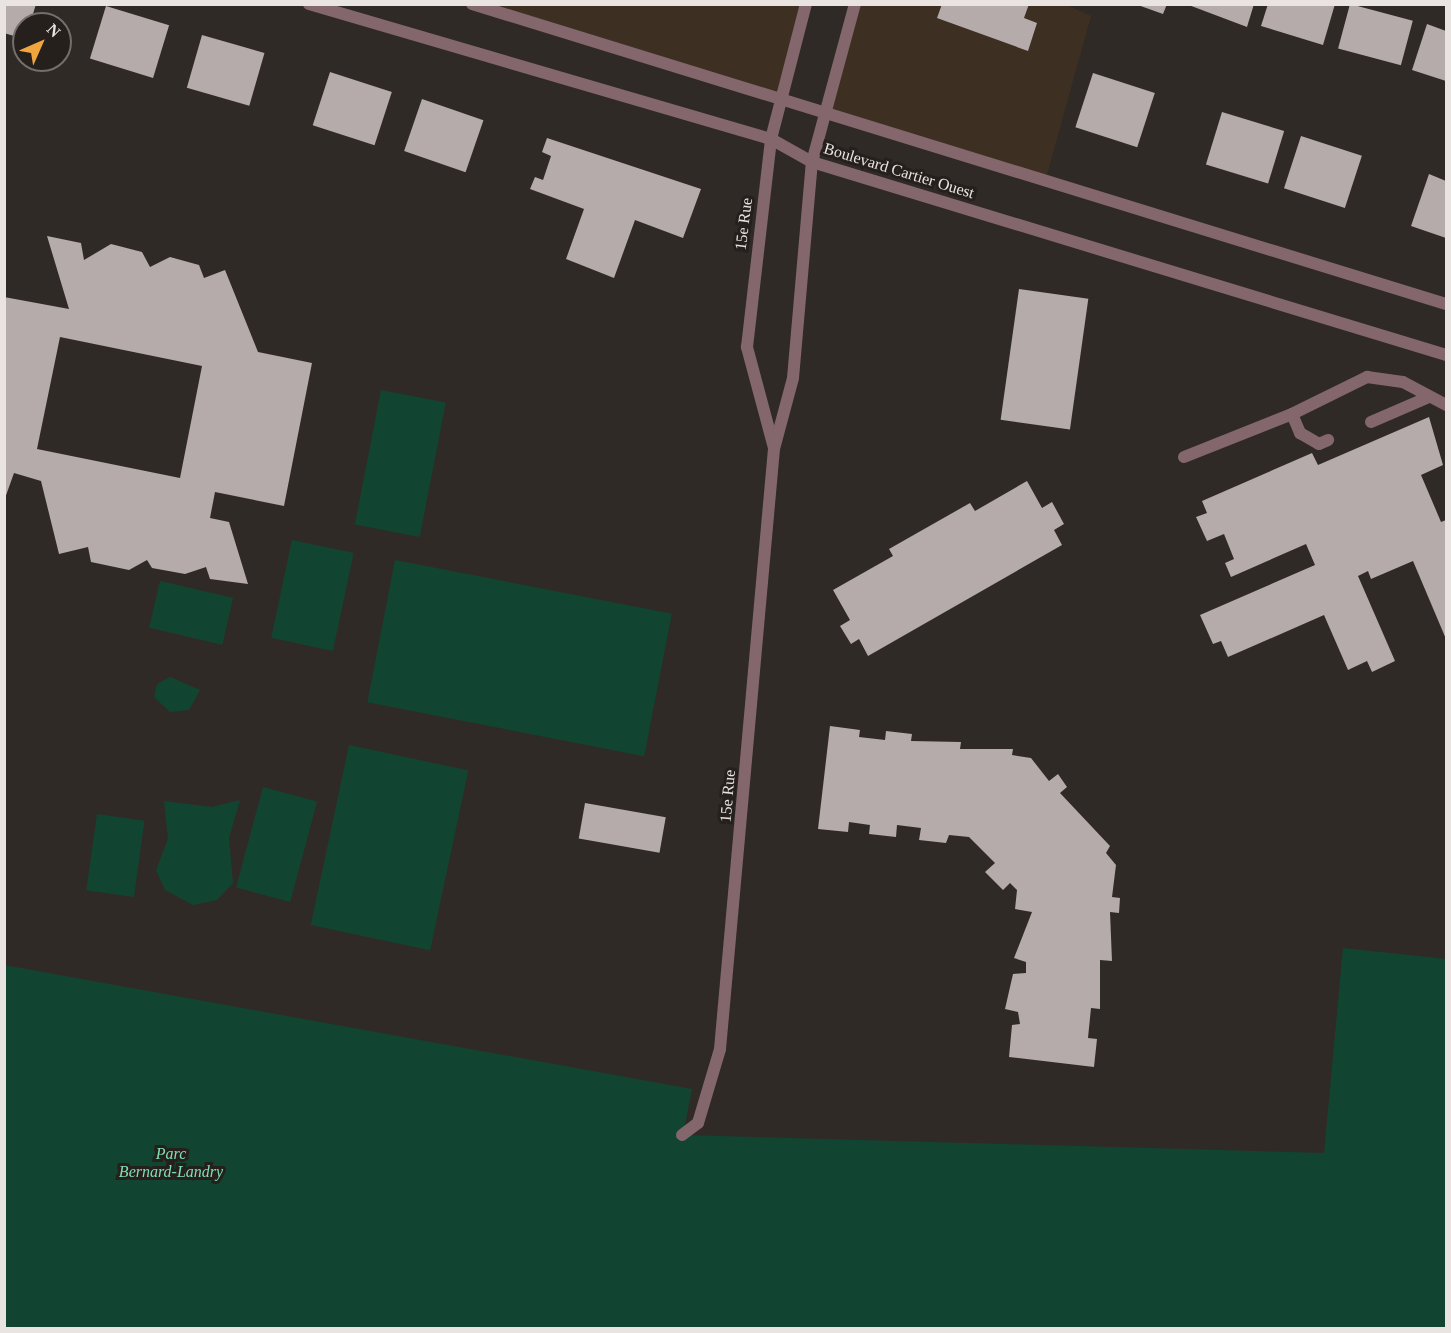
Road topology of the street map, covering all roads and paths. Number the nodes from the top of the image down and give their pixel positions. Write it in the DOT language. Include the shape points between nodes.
graph roads {
  1 [pos="309,4"];
  2 [pos="472,4"];
  3 [pos="806,4"];
  4 [pos="855,4"];
  5 [pos="779,97"];
  6 [pos="823,110"];
  7 [pos="771,139"];
  8 [pos="812,162"];
  9 [pos="1446,304"];
  10 [pos="1446,355"];
  11 [pos="1429,397"];
  12 [pos="1446,405"];
  13 [pos="1293,414"];
  14 [pos="1371,422"];
  15 [pos="1328,440"];
  16 [pos="774,449"];
  17 [pos="1184,457"];
  18 [pos="682,1135"];
  1 -- 7 [label="street, Boulevard Cartier Ouest"];
  2 -- 5 [label="street"];
  3 -- 5 [label="street, 15e Rue"];
  4 -- 6 [label="street, 15e Rue"];
  5 -- 6 [label="street"];
  5 -- 7 [label="street, 15e Rue"];
  6 -- 8 [label="street, 15e Rue"];
  6 -- 9 [label="street"];
  7 -- 8 [label="street, Boulevard Cartier Ouest"];
  7 -- 16 [label="street, 15e Rue" via="747,347"];
  8 -- 10 [label="street, Boulevard Cartier Ouest"];
  8 -- 16 [label="street, 15e Rue" via="793,378"];
  11 -- 12 [label="street"];
  11 -- 13 [label="street" via="1403,382 1367,377"];
  11 -- 14 [label="street"];
  13 -- 15 [label="street" via="1300,433 1319,444"];
  13 -- 17 [label="street"];
  16 -- 18 [label="street, 15e Rue" via="720,1050 698,1123"];
}
